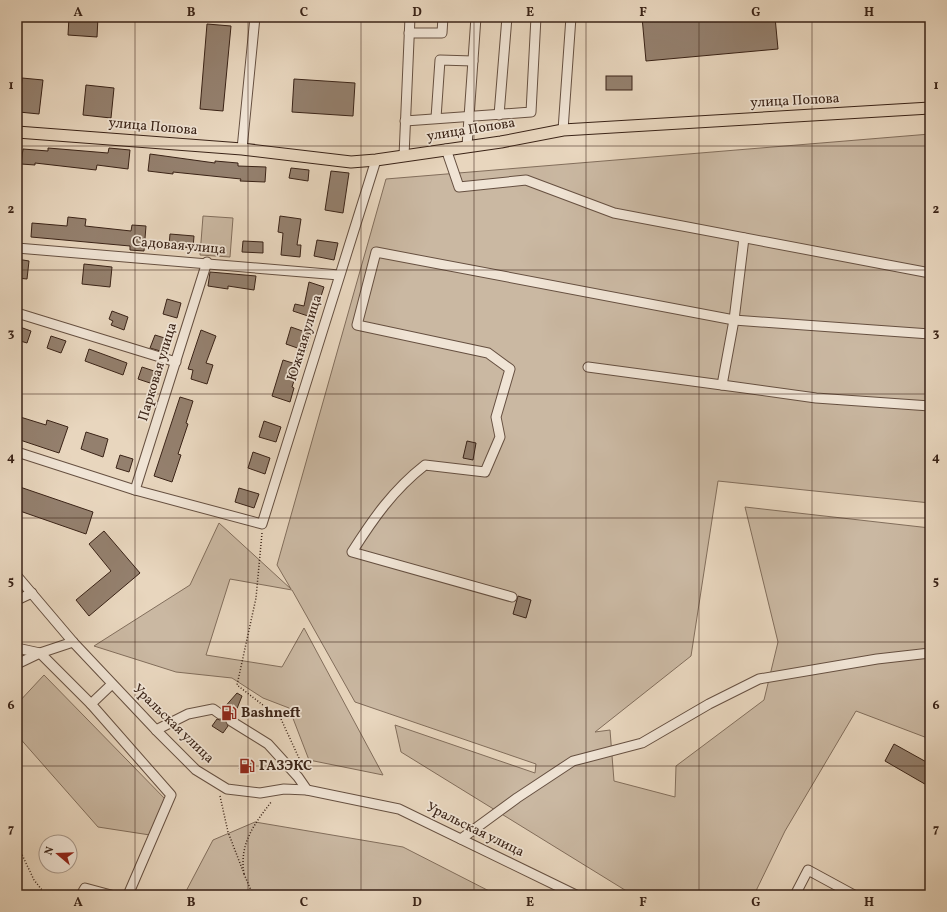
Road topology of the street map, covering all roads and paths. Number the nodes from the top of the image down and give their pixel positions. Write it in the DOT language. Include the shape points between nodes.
graph roads {
  1 [pos="255,17"];
  2 [pos="410,17"];
  3 [pos="443,17"];
  4 [pos="476,17"];
  5 [pos="507,17"];
  6 [pos="536,17"];
  7 [pos="571,17"];
  8 [pos="409,33"];
  9 [pos="473,61"];
  10 [pos="930,108"];
  11 [pos="498,115"];
  12 [pos="469,116"];
  13 [pos="436,118"];
  14 [pos="405,121"];
  15 [pos="563,130"];
  16 [pos="17,132"];
  17 [pos="467,146"];
  18 [pos="242,149"];
  19 [pos="446,149"];
  20 [pos="404,156"];
  21 [pos="376,160"];
  22 [pos="744,238"];
  23 [pos="17,248"];
  24 [pos="207,262"];
  25 [pos="930,273"];
  26 [pos="339,275"];
  27 [pos="17,314"];
  28 [pos="734,320"];
  29 [pos="930,334"];
  30 [pos="176,362"];
  31 [pos="588,366"];
  32 [pos="722,385"];
  33 [pos="930,406"];
  34 [pos="17,452"];
  35 [pos="135,490"];
  36 [pos="262,524"];
  37 [pos="17,576"];
  38 [pos="32,593"];
  39 [pos="512,597"];
  40 [pos="17,600"];
  41 [pos="73,642"];
  42 [pos="17,648"];
  43 [pos="40,653"];
  44 [pos="930,653"];
  45 [pos="17,664"];
  46 [pos="112,684"];
  47 [pos="91,704"];
  48 [pos="220,714"];
  49 [pos="231,721"];
  50 [pos="156,730"];
  51 [pos="298,777"];
  52 [pos="217,782"];
  53 [pos="284,789"];
  54 [pos="307,790"];
  55 [pos="461,839"];
  56 [pos="17,844"];
  57 [pos="244,874"];
  58 [pos="46,895"];
  59 [pos="81,895"];
  60 [pos="111,895"];
  61 [pos="128,895"];
  62 [pos="252,895"];
  63 [pos="576,895"];
  64 [pos="795,895"];
  65 [pos="854,895"];
  1 -- 18 [label="street"];
  2 -- 8 [label="street"];
  3 -- 8 [label="street" via="442,33"];
  4 -- 9 [label="street"];
  5 -- 11 [label="street"];
  6 -- 11 [label="street" via="531,112"];
  7 -- 15 [label="street"];
  8 -- 14 [label="street"];
  9 -- 12 [label="street"];
  9 -- 13 [label="street" via="440,60"];
  10 -- 15 [label="main road, улица Попова"];
  11 -- 12 [label="street"];
  12 -- 13 [label="street"];
  12 -- 17 [label="street"];
  13 -- 14 [label="street"];
  14 -- 20 [label="street"];
  15 -- 17 [label="main road, улица Попова"];
  16 -- 18 [label="main road, улица Попова"];
  17 -- 19 [label="main road, улица Попова"];
  18 -- 21 [label="main road, улица Попова" via="351,162"];
  19 -- 20 [label="main road, улица Попова"];
  19 -- 22 [label="street" via="459,187 526,180 614,213"];
  20 -- 21 [label="main road, улица Попова"];
  21 -- 26 [label="street, Южная улица"];
  22 -- 25 [label="street"];
  22 -- 28 [label="street"];
  23 -- 24 [label="street, Садовая улица"];
  24 -- 26 [label="street, Садовая улица"];
  24 -- 30 [label="street, Парковая улица"];
  26 -- 36 [label="street, Южная улица"];
  27 -- 30 [label="street"];
  28 -- 29 [label="street"];
  28 -- 32 [label="street"];
  28 -- 39 [label="street" via="376,252 357,325 488,353 510,369 496,417 500,437 485,472 425,465 405,480 352,552"];
  30 -- 35 [label="street, Парковая улица"];
  31 -- 32 [label="street"];
  32 -- 33 [label="street" via="816,398"];
  34 -- 35 [label="street"];
  35 -- 36 [label="street"];
  36 -- 51 [label="path" via="256,598 237,684 281,719 305,771"];
  37 -- 38 [label="street, Уральская улица"];
  38 -- 40 [label="street"];
  38 -- 41 [label="street, Уральская улица"];
  41 -- 43 [label="street"];
  41 -- 46 [label="street, Уральская улица"];
  42 -- 43 [label="street"];
  43 -- 45 [label="street"];
  43 -- 47 [label="street"];
  44 -- 55 [label="street" via="877,659 759,679 709,704 642,743 573,761"];
  46 -- 47 [label="street"];
  46 -- 50 [label="street, Уральская улица"];
  47 -- 61 [label="street" via="171,795"];
  48 -- 50 [label="street" via="212,709 188,714"];
  49 -- 51 [label="street" via="268,744"];
  50 -- 52 [label="street, Уральская улица" via="196,770"];
  51 -- 54 [label="street"];
  52 -- 53 [label="street, Уральская улица" via="227,789 260,793"];
  52 -- 57 [label="path" via="228,832"];
  53 -- 54 [label="street, Уральская улица"];
  53 -- 57 [label="path" via="255,822 245,841 242,862"];
  54 -- 55 [label="street, Уральская улица" via="399,810"];
  55 -- 63 [label="street, Уральская улица"];
  56 -- 58 [label="path" via="34,880"];
  57 -- 62 [label="path"];
  59 -- 60 [label="street" via="84,888"];
  64 -- 65 [label="street" via="808,870"];
}
